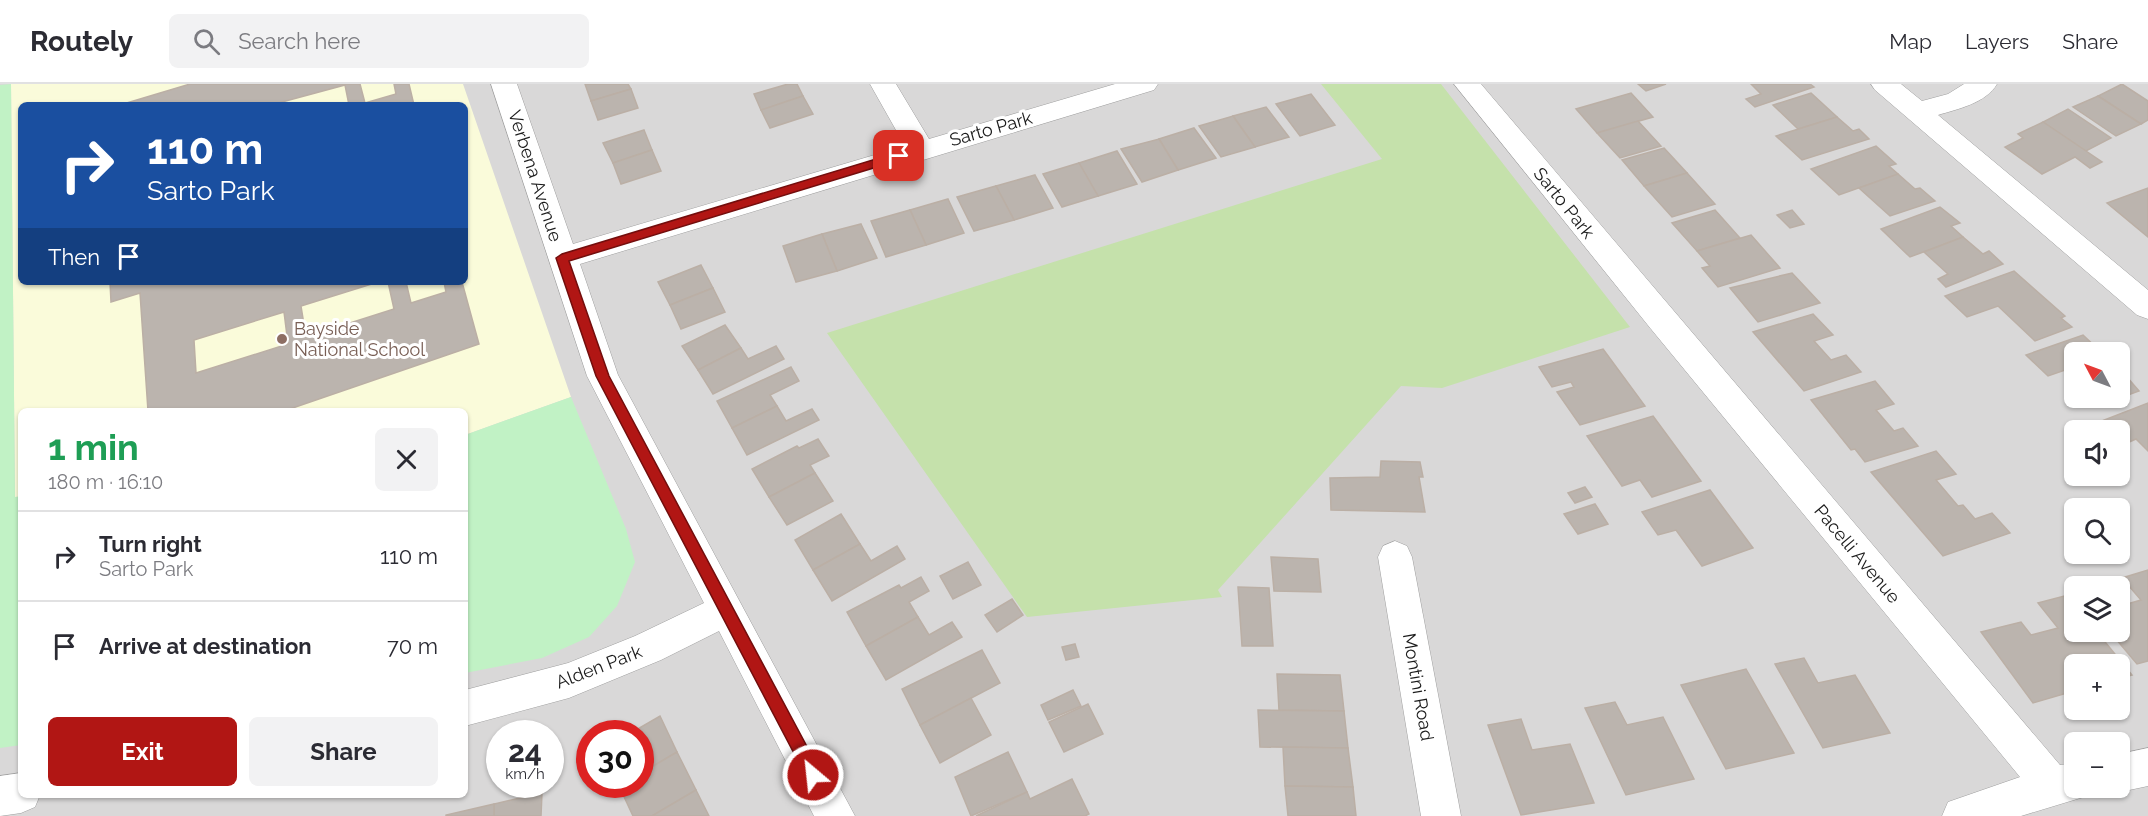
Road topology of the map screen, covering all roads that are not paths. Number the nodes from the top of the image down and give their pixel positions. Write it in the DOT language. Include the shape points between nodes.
graph roads {
  1 [pos="504,84"];
  2 [pos="883,84"];
  3 [pos="1145,84"];
  4 [pos="1467,84"];
  5 [pos="1884,84"];
  6 [pos="1984,84"];
  7 [pos="1917,112"];
  8 [pos="921,149"];
  9 [pos="562,258"];
  10 [pos="2148,307"];
  11 [pos="1662,321"];
  12 [pos="1395,558"];
  13 [pos="726,610"];
  14 [pos="468,707"];
  15 [pos="2148,767"];
  16 [pos="2130,771"];
  17 [pos="2063,784"];
  18 [pos="18,793"];
  19 [pos="0,796"];
  20 [pos="835,816"];
  21 [pos="1441,816"];
  22 [pos="1962,816"];
  1 -- 9 [label="street, Verbena Avenue"];
  2 -- 8 [label="street"];
  3 -- 8 [label="street, Sarto Park"];
  4 -- 11 [label="street, Sarto Park"];
  5 -- 7 [label="street"];
  6 -- 7 [label="street" via="1957,100"];
  7 -- 10 [label="street"];
  8 -- 9 [label="street, Sarto Park"];
  9 -- 13 [label="street, Verbena Avenue" via="603,376"];
  11 -- 17 [label="street, Pacelli Avenue"];
  12 -- 21 [label="street, Montini Road"];
  13 -- 14 [label="street, Alden Park" via="569,680"];
  13 -- 20 [label="street, Verbena Avenue"];
  15 -- 16 [label="street"];
  17 -- 22 [label="street"];
  18 -- 19 [label="street"];
}
